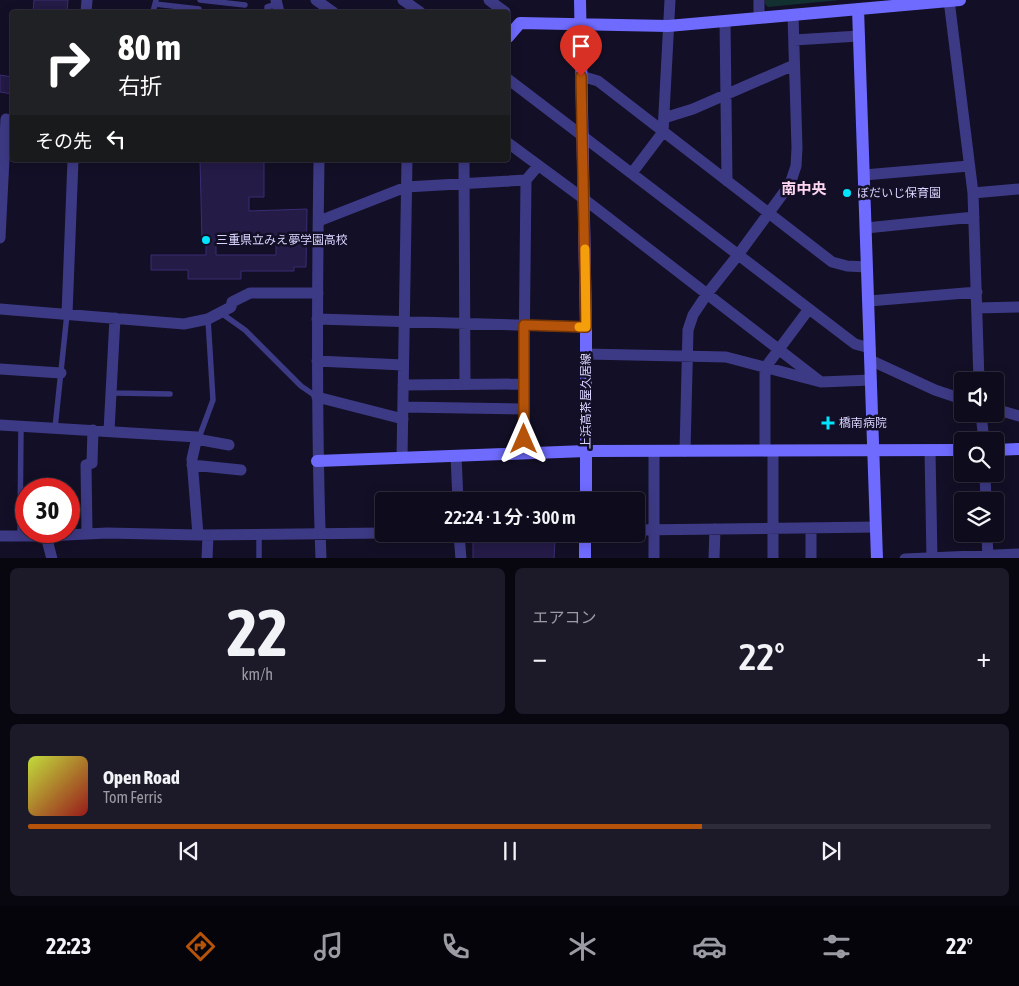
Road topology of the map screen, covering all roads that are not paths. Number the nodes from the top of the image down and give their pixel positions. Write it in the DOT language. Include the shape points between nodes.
graph roads {
  1 [pos="200,0"];
  2 [pos="316,0"];
  3 [pos="403,0"];
  4 [pos="489,0"];
  5 [pos="580,0"];
  6 [pos="670,0"];
  7 [pos="759,0"];
  8 [pos="953,0"];
  9 [pos="155,2"];
  10 [pos="245,4"];
  11 [pos="277,5"];
  12 [pos="858,9"];
  13 [pos="194,10"];
  14 [pos="267,10"];
  15 [pos="330,10"];
  16 [pos="417,10"];
  17 [pos="502,10"];
  18 [pos="793,15"];
  19 [pos="510,16"];
  20 [pos="759,18"];
  21 [pos="725,21"];
  22 [pos="520,23"];
  23 [pos="580,23"];
  24 [pos="668,26"];
  25 [pos="510,35"];
  26 [pos="859,36"];
  27 [pos="794,40"];
  28 [pos="794,65"];
  29 [pos="581,76"];
  30 [pos="510,81"];
  31 [pos="726,95"];
  32 [pos="664,118"];
  33 [pos="6,119"];
  34 [pos="663,132"];
  35 [pos="582,135"];
  36 [pos="510,145"];
  37 [pos="73,162"];
  38 [pos="320,162"];
  39 [pos="407,162"];
  40 [pos="464,162"];
  41 [pos="538,166"];
  42 [pos="969,166"];
  43 [pos="632,173"];
  44 [pos="864,175"];
  45 [pos="526,180"];
  46 [pos="727,181"];
  47 [pos="464,183"];
  48 [pos="406,187"];
  49 [pos="1019,189"];
  50 [pos="973,193"];
  51 [pos="584,199"];
  52 [pos="770,213"];
  53 [pos="974,217"];
  54 [pos="319,221"];
  55 [pos="866,228"];
  56 [pos="0,238"];
  57 [pos="738,255"];
  58 [pos="867,267"];
  59 [pos="977,292"];
  60 [pos="318,293"];
  61 [pos="707,294"];
  62 [pos="869,301"];
  63 [pos="1019,306"];
  64 [pos="977,308"];
  65 [pos="0,309"];
  66 [pos="809,309"];
  67 [pos="220,312"];
  68 [pos="67,314"];
  69 [pos="115,318"];
  70 [pos="208,318"];
  71 [pos="317,319"];
  72 [pos="404,322"];
  73 [pos="465,324"];
  74 [pos="524,325"];
  75 [pos="586,327"];
  76 [pos="777,350"];
  77 [pos="586,354"];
  78 [pos="870,354"];
  79 [pos="687,356"];
  80 [pos="316,362"];
  81 [pos="404,364"];
  82 [pos="765,368"];
  83 [pos="0,369"];
  84 [pos="979,372"];
  85 [pos="61,373"];
  86 [pos="872,380"];
  87 [pos="821,382"];
  88 [pos="465,384"];
  89 [pos="524,384"];
  90 [pos="403,385"];
  91 [pos="111,391"];
  92 [pos="170,394"];
  93 [pos="954,396"];
  94 [pos="317,397"];
  95 [pos="403,407"];
  96 [pos="524,410"];
  97 [pos="1004,412"];
  98 [pos="1019,416"];
  99 [pos="403,420"];
  100 [pos="0,425"];
  101 [pos="20,426"];
  102 [pos="55,428"];
  103 [pos="93,430"];
  104 [pos="109,431"];
  105 [pos="197,438"];
  106 [pos="229,445"];
  107 [pos="873,450"];
  108 [pos="930,450"];
  109 [pos="954,450"];
  110 [pos="1004,450"];
  111 [pos="1019,450"];
  112 [pos="586,451"];
  113 [pos="654,451"];
  114 [pos="685,451"];
  115 [pos="769,451"];
  116 [pos="524,453"];
  117 [pos="456,456"];
  118 [pos="402,458"];
  119 [pos="317,462"];
  120 [pos="192,465"];
  121 [pos="241,470"];
  122 [pos="20,478"];
  123 [pos="458,492"];
  124 [pos="586,492"];
  125 [pos="876,527"];
  126 [pos="773,528"];
  127 [pos="811,528"];
  128 [pos="715,529"];
  129 [pos="645,530"];
  130 [pos="654,530"];
  131 [pos="87,533"];
  132 [pos="375,533"];
  133 [pos="80,534"];
  134 [pos="259,534"];
  135 [pos="320,534"];
  136 [pos="203,535"];
  137 [pos="0,536"];
  138 [pos="15,536"];
  139 [pos="460,542"];
  140 [pos="585,542"];
  141 [pos="987,542"];
  142 [pos="48,543"];
  143 [pos="1019,554"];
  144 [pos="988,557"];
  145 [pos="52,558"];
  146 [pos="207,558"];
  147 [pos="259,558"];
  148 [pos="321,558"];
  149 [pos="461,558"];
  150 [pos="585,558"];
  151 [pos="654,558"];
  152 [pos="714,558"];
  153 [pos="773,558"];
  154 [pos="811,558"];
  155 [pos="877,558"];
  156 [pos="905,558"];
  157 [pos="932,558"];
  1 -- 10 [label="lane"];
  2 -- 15 [label="street"];
  3 -- 16 [label="street"];
  4 -- 17 [label="street"];
  5 -- 23 [label="street, 上浜高茶屋久居線"];
  6 -- 24 [label="street"];
  7 -- 20 [label="street"];
  8 -- 12 [label="street"];
  8 -- 42 [label="street"];
  9 -- 13 [label="lane"];
  11 -- 14 [label="lane" via="267,6"];
  12 -- 18 [label="street"];
  12 -- 26 [label="street"];
  18 -- 20 [label="street"];
  18 -- 27 [label="street"];
  19 -- 22 [label="street"];
  20 -- 21 [label="street"];
  21 -- 24 [label="street"];
  21 -- 31 [label="street"];
  22 -- 23 [label="street"];
  22 -- 25 [label="street"];
  23 -- 24 [label="street"];
  23 -- 29 [label="street, 上浜高茶屋久居線"];
  24 -- 32 [label="street"];
  26 -- 27 [label="street"];
  26 -- 44 [label="street"];
  27 -- 28 [label="street"];
  28 -- 31 [label="street"];
  28 -- 52 [label="street" via="796,166 790,184"];
  29 -- 34 [label="street" via="598,82"];
  29 -- 35 [label="street, 上浜高茶屋久居線"];
  30 -- 35 [label="street"];
  31 -- 32 [label="street"];
  31 -- 46 [label="street"];
  32 -- 34 [label="street"];
  33 -- 56 [label="street"];
  34 -- 43 [label="street"];
  34 -- 46 [label="street"];
  35 -- 43 [label="street"];
  35 -- 51 [label="street, 上浜高茶屋久居線"];
  36 -- 41 [label="street"];
  37 -- 68 [label="street"];
  38 -- 54 [label="street"];
  39 -- 48 [label="street"];
  40 -- 47 [label="street"];
  41 -- 45 [label="street"];
  41 -- 51 [label="street"];
  42 -- 44 [label="street"];
  42 -- 50 [label="street"];
  43 -- 57 [label="street"];
  44 -- 55 [label="street"];
  45 -- 47 [label="street"];
  45 -- 74 [label="street"];
  46 -- 52 [label="street"];
  47 -- 48 [label="street"];
  47 -- 73 [label="street"];
  48 -- 54 [label="street"];
  48 -- 72 [label="street"];
  49 -- 50 [label="street"];
  50 -- 53 [label="street"];
  51 -- 61 [label="street"];
  51 -- 75 [label="street, 上浜高茶屋久居線"];
  52 -- 57 [label="street"];
  52 -- 58 [label="street" via="832,262"];
  53 -- 55 [label="street"];
  53 -- 59 [label="street"];
  54 -- 60 [label="street"];
  55 -- 58 [label="street"];
  57 -- 61 [label="street"];
  57 -- 66 [label="street"];
  58 -- 62 [label="street"];
  59 -- 62 [label="street"];
  59 -- 64 [label="street"];
  60 -- 67 [label="street" via="250,293"];
  60 -- 71 [label="street"];
  61 -- 76 [label="street"];
  61 -- 79 [label="street" via="689,325"];
  62 -- 78 [label="street"];
  63 -- 64 [label="street"];
  64 -- 84 [label="street"];
  65 -- 68 [label="street"];
  66 -- 76 [label="street"];
  66 -- 78 [label="street"];
  67 -- 70 [label="street"];
  67 -- 94 [label="lane" via="245,330 301,386"];
  68 -- 69 [label="street"];
  68 -- 85 [label="lane"];
  69 -- 70 [label="street" via="184,324"];
  69 -- 91 [label="street"];
  70 -- 105 [label="lane" via="213,400"];
  71 -- 72 [label="street"];
  71 -- 80 [label="street"];
  72 -- 73 [label="street"];
  72 -- 81 [label="street"];
  73 -- 74 [label="street"];
  73 -- 88 [label="street"];
  74 -- 75 [label="street"];
  74 -- 89 [label="street"];
  75 -- 77 [label="street, 上浜高茶屋久居線"];
  76 -- 82 [label="street"];
  76 -- 87 [label="street"];
  77 -- 79 [label="street"];
  77 -- 112 [label="street, 上浜高茶屋久居線"];
  78 -- 86 [label="street"];
  78 -- 93 [label="street" via="935,390"];
  79 -- 82 [label="street" via="726,358"];
  79 -- 114 [label="street"];
  80 -- 81 [label="street"];
  80 -- 94 [label="street"];
  81 -- 90 [label="street"];
  82 -- 87 [label="street"];
  82 -- 115 [label="street"];
  83 -- 85 [label="street"];
  85 -- 102 [label="lane"];
  86 -- 87 [label="street"];
  86 -- 107 [label="street"];
  88 -- 89 [label="street"];
  88 -- 90 [label="street"];
  89 -- 96 [label="street"];
  90 -- 95 [label="street"];
  91 -- 92 [label="lane"];
  91 -- 104 [label="street"];
  94 -- 99 [label="street"];
  94 -- 119 [label="street"];
  95 -- 96 [label="street"];
  95 -- 99 [label="street"];
  96 -- 116 [label="street"];
  97 -- 98 [label="street"];
  99 -- 118 [label="street"];
  100 -- 101 [label="street"];
  101 -- 102 [label="street"];
  101 -- 122 [label="lane"];
  102 -- 103 [label="street"];
  103 -- 104 [label="street"];
  103 -- 131 [label="street" via="92,463 86,465"];
  104 -- 105 [label="street"];
  105 -- 106 [label="street"];
  105 -- 120 [label="street"];
  107 -- 108 [label="street"];
  107 -- 115 [label="street"];
  107 -- 125 [label="street"];
  108 -- 109 [label="street"];
  108 -- 157 [label="street"];
  110 -- 111 [label="street"];
  112 -- 113 [label="street"];
  112 -- 116 [label="street"];
  112 -- 124 [label="street, 上浜高茶屋久居線"];
  113 -- 114 [label="street"];
  113 -- 130 [label="street"];
  114 -- 115 [label="street"];
  115 -- 126 [label="street"];
  116 -- 117 [label="street"];
  117 -- 118 [label="street"];
  117 -- 123 [label="street"];
  118 -- 119 [label="street"];
  119 -- 135 [label="street"];
  120 -- 121 [label="street"];
  120 -- 136 [label="street"];
  125 -- 127 [label="street"];
  125 -- 155 [label="street"];
  126 -- 127 [label="street"];
  126 -- 128 [label="street"];
  126 -- 153 [label="street"];
  127 -- 154 [label="street"];
  128 -- 130 [label="street"];
  128 -- 152 [label="street"];
  129 -- 130 [label="street"];
  130 -- 151 [label="street"];
  131 -- 133 [label="street"];
  131 -- 136 [label="street"];
  132 -- 135 [label="street"];
  134 -- 135 [label="street"];
  134 -- 136 [label="street"];
  134 -- 147 [label="lane"];
  135 -- 148 [label="street"];
  136 -- 146 [label="street"];
  137 -- 138 [label="street"];
  139 -- 149 [label="street"];
  140 -- 150 [label="street"];
  141 -- 144 [label="street"];
  142 -- 145 [label="street"];
  143 -- 144 [label="street"];
  144 -- 157 [label="street"];
  156 -- 157 [label="street"];
}
